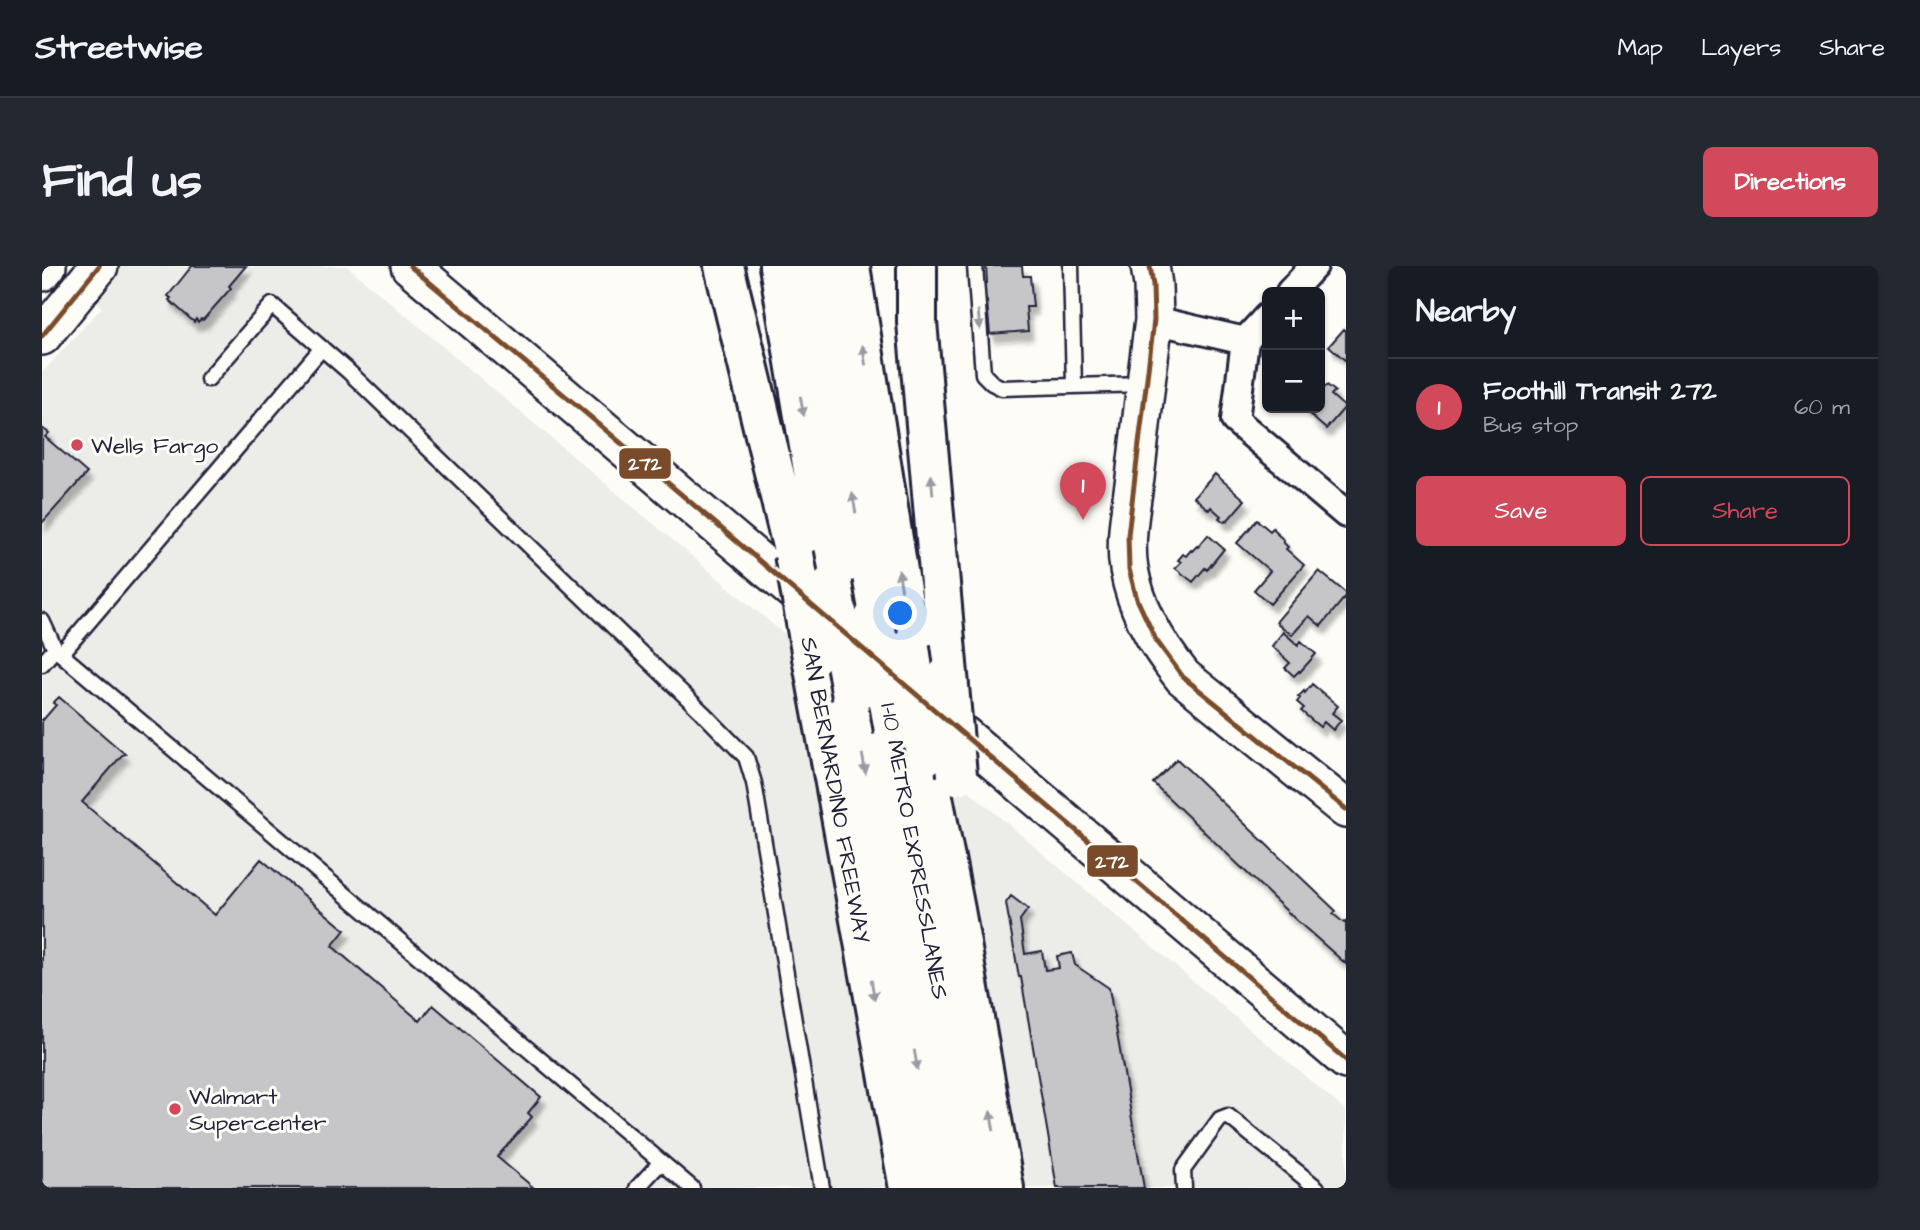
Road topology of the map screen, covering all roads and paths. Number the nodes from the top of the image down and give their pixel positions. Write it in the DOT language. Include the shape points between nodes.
graph roads {
  1 [pos="47,266"];
  2 [pos="99,266"];
  3 [pos="410,266"];
  4 [pos="724,266"];
  5 [pos="749,266"];
  6 [pos="779,266"];
  7 [pos="812,266"];
  8 [pos="850,266"];
  9 [pos="905,266"];
  10 [pos="917,266"];
  11 [pos="975,266"];
  12 [pos="1071,266"];
  13 [pos="1150,266"];
  14 [pos="1314,266"];
  15 [pos="42,272"];
  16 [pos="1295,287"];
  17 [pos="1154,320"];
  18 [pos="917,322"];
  19 [pos="1262,322"];
  20 [pos="42,336"];
  21 [pos="1245,341"];
  22 [pos="322,348"];
  23 [pos="208,379"];
  24 [pos="1146,384"];
  25 [pos="1074,386"];
  26 [pos="1346,514"];
  27 [pos="794,554"];
  28 [pos="42,621"];
  29 [pos="53,650"];
  30 [pos="42,664"];
  31 [pos="1346,809"];
  32 [pos="955,910"];
  33 [pos="1346,1060"];
  34 [pos="661,1162"];
  35 [pos="637,1188"];
  36 [pos="692,1188"];
  37 [pos="822,1188"];
  38 [pos="909,1188"];
  39 [pos="938,1188"];
  40 [pos="974,1188"];
  41 [pos="1004,1188"];
  42 [pos="1184,1188"];
  43 [pos="1317,1188"];
  1 -- 15 [label="main road"];
  2 -- 20 [label="main road"];
  3 -- 33 [label="main road"];
  4 -- 27 [label="highway"];
  5 -- 27 [label="highway, SAN BERNARDINO FREEWAY"];
  6 -- 39 [label="highway, I-10 METRO EXPRESSLANES, one-way, bridge"];
  40 -- 7 [label="highway, I-10 METRO EXPRESSLANES, one-way, bridge"];
  32 -- 8 [label="highway, one-way, bridge" via="925,756"];
  9 -- 18 [label="lane"];
  10 -- 18 [label="highway"];
  11 -- 25 [label="lane, one-way" via="983,373 1002,388"];
  12 -- 25 [label="lane"];
  13 -- 17 [label="main road"];
  14 -- 16 [label="street"];
  17 -- 21 [label="street"];
  17 -- 24 [label="main road"];
  32 -- 18 [label="highway, one-way, bridge" via="957,775"];
  19 -- 21 [label="street"];
  21 -- 26 [label="street" via="1235,420"];
  22 -- 23 [label="lane" via="272,306"];
  22 -- 29 [label="lane"];
  22 -- 37 [label="lane" via="746,757"];
  24 -- 25 [label="lane"];
  24 -- 31 [label="main road" via="1128,566 1147,624 1183,677"];
  27 -- 38 [label="highway, SAN BERNARDINO FREEWAY, one-way, bridge"];
  28 -- 29 [label="lane"];
  29 -- 30 [label="lane"];
  29 -- 34 [label="lane"];
  41 -- 32 [label="highway, one-way"];
  34 -- 35 [label="lane"];
  34 -- 36 [label="lane"];
  42 -- 43 [label="lane" via="1183,1170 1220,1119 1228,1116"];
}
